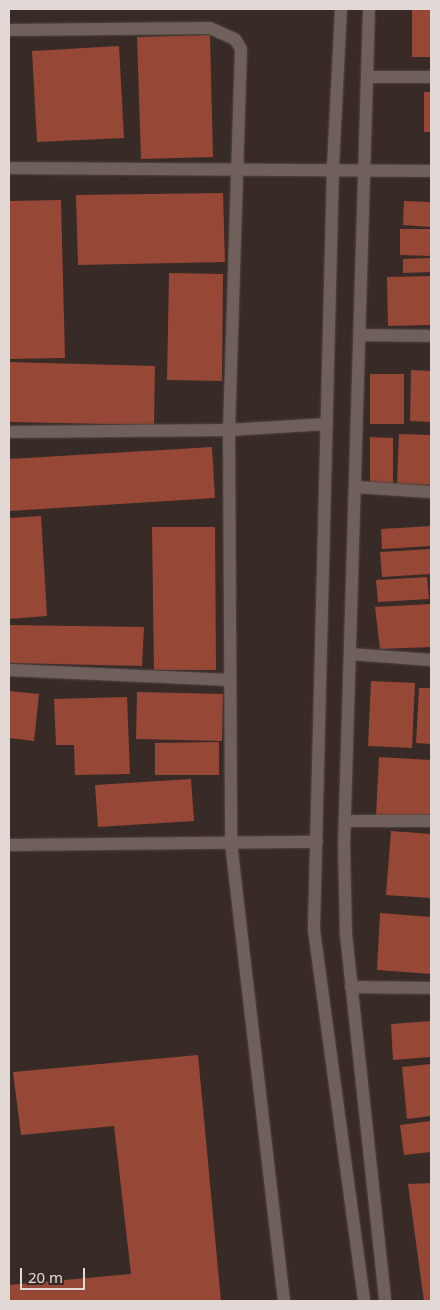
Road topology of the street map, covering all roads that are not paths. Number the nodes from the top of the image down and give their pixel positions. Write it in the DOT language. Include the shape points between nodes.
graph roads {
  1 [pos="341,9"];
  2 [pos="368,9"];
  3 [pos="9,30"];
  4 [pos="367,77"];
  5 [pos="431,77"];
  6 [pos="9,168"];
  7 [pos="333,168"];
  8 [pos="365,170"];
  9 [pos="431,170"];
  10 [pos="238,171"];
  11 [pos="360,335"];
  12 [pos="431,336"];
  13 [pos="327,424"];
  14 [pos="229,430"];
  15 [pos="9,432"];
  16 [pos="355,487"];
  17 [pos="431,492"];
  18 [pos="350,654"];
  19 [pos="431,660"];
  20 [pos="9,670"];
  21 [pos="230,680"];
  22 [pos="345,821"];
  23 [pos="431,821"];
  24 [pos="318,842"];
  25 [pos="231,843"];
  26 [pos="9,845"];
  27 [pos="351,987"];
  28 [pos="431,988"];
  29 [pos="284,1301"];
  30 [pos="364,1301"];
  31 [pos="385,1301"];
  1 -- 7 [label="street"];
  2 -- 4 [label="street"];
  3 -- 10 [label="street" via="210,28 235,39 241,49"];
  4 -- 5 [label="street"];
  4 -- 8 [label="street"];
  6 -- 10 [label="street"];
  7 -- 8 [label="street"];
  7 -- 10 [label="street"];
  7 -- 13 [label="street"];
  8 -- 9 [label="street"];
  8 -- 11 [label="street"];
  10 -- 14 [label="street"];
  11 -- 12 [label="street"];
  11 -- 16 [label="street"];
  13 -- 14 [label="street"];
  13 -- 24 [label="street"];
  14 -- 15 [label="street"];
  14 -- 21 [label="street"];
  16 -- 17 [label="street"];
  16 -- 18 [label="street"];
  18 -- 19 [label="street"];
  18 -- 22 [label="street"];
  20 -- 21 [label="street"];
  21 -- 25 [label="street"];
  22 -- 23 [label="street"];
  22 -- 27 [label="street" via="346,934"];
  24 -- 25 [label="street"];
  24 -- 30 [label="street" via="314,930"];
  25 -- 26 [label="street"];
  25 -- 29 [label="street"];
  27 -- 28 [label="street"];
  27 -- 31 [label="street"];
}
